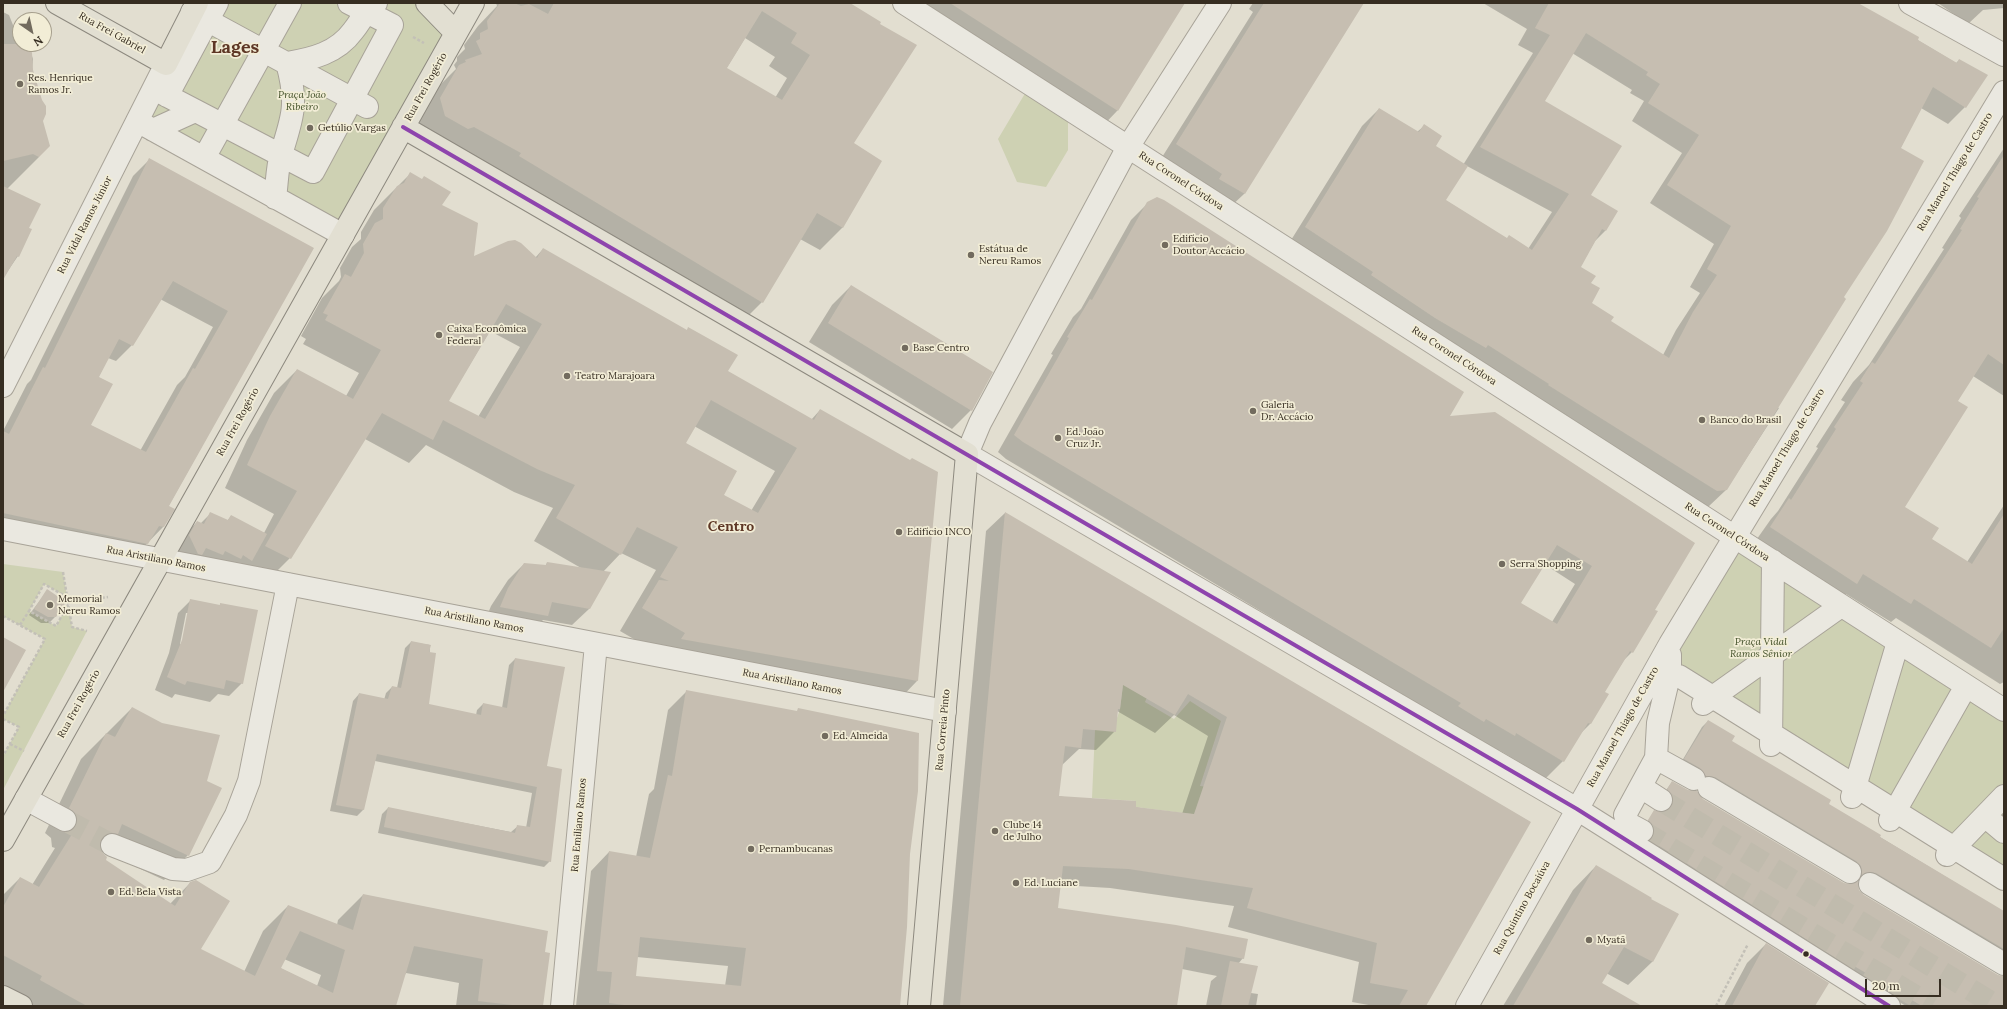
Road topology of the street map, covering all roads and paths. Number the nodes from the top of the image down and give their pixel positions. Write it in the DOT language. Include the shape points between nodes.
graph roads {
  1 [pos="57,3"];
  2 [pos="290,3"];
  3 [pos="427,3"];
  4 [pos="473,3"];
  5 [pos="904,3"];
  6 [pos="1220,3"];
  7 [pos="1910,3"];
  8 [pos="363,6"];
  9 [pos="203,9"];
  10 [pos="456,33"];
  11 [pos="264,51"];
  12 [pos="2004,55"];
  13 [pos="287,63"];
  14 [pos="166,64"];
  15 [pos="2004,92"];
  16 [pos="160,93"];
  17 [pos="360,103"];
  18 [pos="195,111"];
  19 [pos="145,125"];
  20 [pos="222,125"];
  21 [pos="403,127"];
  22 [pos="1128,147"];
  23 [pos="281,155"];
  24 [pos="204,158"];
  25 [pos="275,198"];
  26 [pos="343,235"];
  27 [pos="3,386"];
  28 [pos="967,454"];
  29 [pos="3,529"];
  30 [pos="1733,536"];
  31 [pos="161,560"];
  32 [pos="1773,561"];
  33 [pos="63,572"];
  34 [pos="288,584"];
  35 [pos="67,597"];
  36 [pos="108,597"];
  37 [pos="67,603"];
  38 [pos="1841,606"];
  39 [pos="29,610"];
  40 [pos="3,616"];
  41 [pos="20,625"];
  42 [pos="87,631"];
  43 [pos="1898,642"];
  44 [pos="596,644"];
  45 [pos="1670,644"];
  46 [pos="1773,655"];
  47 [pos="1679,676"];
  48 [pos="1966,686"];
  49 [pos="1708,701"];
  50 [pos="2004,710"];
  51 [pos="944,711"];
  52 [pos="3,717"];
  53 [pos="1771,740"];
  54 [pos="10,744"];
  55 [pos="24,751"];
  56 [pos="3,756"];
  57 [pos="1656,758"];
  58 [pos="1640,787"];
  59 [pos="1854,791"];
  60 [pos="2004,796"];
  61 [pos="26,799"];
  62 [pos="1661,800"];
  63 [pos="1577,809"];
  64 [pos="1892,815"];
  65 [pos="1985,816"];
  66 [pos="65,820"];
  67 [pos="1642,831"];
  68 [pos="2004,832"];
  69 [pos="3,840"];
  70 [pos="112,845"];
  71 [pos="1951,852"];
  72 [pos="1850,872"];
  73 [pos="2004,879"];
  74 [pos="1870,884"];
  75 [pos="1758,924"];
  76 [pos="2004,964"];
  77 [pos="3,997"];
  78 [pos="21,1006"];
  79 [pos="562,1006"];
  80 [pos="920,1006"];
  81 [pos="1467,1006"];
  82 [pos="1716,1006"];
  83 [pos="1889,1006"];
  1 -- 14 [label="main road, Rua Frei Gabriel"];
  2 -- 11 [label="street"];
  3 -- 10 [label="main road"];
  4 -- 10 [label="main road, Rua Frei Rogério"];
  5 -- 22 [label="street, Rua Coronel Córdova"];
  6 -- 22 [label="street"];
  7 -- 12 [label="street"];
  8 -- 13 [label="street" via="352,32 334,48 319,56"];
  8 -- 17 [label="street" via="400,30"];
  9 -- 11 [label="street"];
  9 -- 14 [label="main road"];
  9 -- 16 [label="street"];
  10 -- 21 [label="main road, Rua Frei Rogério"];
  11 -- 13 [label="street"];
  11 -- 20 [label="street"];
  13 -- 17 [label="street"];
  13 -- 23 [label="street" via="293,84 294,101 290,128"];
  14 -- 16 [label="street, Rua Vidal Ramos Júnior"];
  15 -- 30 [label="street, Rua Manoel Thiago de Castro"];
  16 -- 18 [label="street"];
  16 -- 19 [label="street, Rua Vidal Ramos Júnior"];
  17 -- 23 [label="street" via="319,175"];
  18 -- 19 [label="street"];
  18 -- 20 [label="street"];
  19 -- 24 [label="street"];
  19 -- 27 [label="street, Rua Vidal Ramos Júnior"];
  20 -- 23 [label="street"];
  20 -- 24 [label="street"];
  21 -- 26 [label="main road, Rua Frei Rogério"];
  21 -- 28 [label="main road"];
  22 -- 28 [label="street" via="980,423"];
  22 -- 30 [label="street, Rua Coronel Córdova"];
  23 -- 25 [label="street"];
  24 -- 25 [label="street"];
  25 -- 26 [label="street"];
  26 -- 31 [label="main road, Rua Frei Rogério"];
  28 -- 51 [label="main road, Rua Correia Pinto"];
  28 -- 63 [label="street"];
  29 -- 31 [label="street, Rua Aristiliano Ramos"];
  30 -- 32 [label="street, Rua Coronel Córdova"];
  30 -- 45 [label="street, Rua Manoel Thiago de Castro"];
  31 -- 34 [label="street, Rua Aristiliano Ramos"];
  31 -- 61 [label="main road, Rua Frei Rogério"];
  32 -- 38 [label="street, Rua Coronel Córdova"];
  32 -- 46 [label="street"];
  33 -- 35 [label="path"];
  34 -- 44 [label="street, Rua Aristiliano Ramos"];
  34 -- 70 [label="street" via="249,781 236,816 210,862 187,870 173,869"];
  35 -- 37 [label="path"];
  35 -- 39 [label="path" via="44,584"];
  36 -- 37 [label="path"];
  37 -- 39 [label="path" via="56,626"];
  37 -- 42 [label="path" via="72,627"];
  38 -- 43 [label="street, Rua Coronel Córdova"];
  38 -- 46 [label="street"];
  39 -- 41 [label="path"];
  40 -- 41 [label="path"];
  41 -- 52 [label="path" via="45,639"];
  43 -- 48 [label="street, Rua Coronel Córdova"];
  43 -- 59 [label="street"];
  44 -- 51 [label="street, Rua Aristiliano Ramos"];
  44 -- 79 [label="street, Rua Emiliano Ramos"];
  45 -- 57 [label="street" via="1670,672 1658,723"];
  45 -- 63 [label="street, Rua Manoel Thiago de Castro"];
  46 -- 49 [label="street"];
  46 -- 53 [label="street"];
  47 -- 49 [label="street"];
  48 -- 50 [label="street, Rua Coronel Córdova"];
  48 -- 64 [label="street"];
  49 -- 53 [label="street"];
  51 -- 80 [label="main road, Rua Correia Pinto"];
  52 -- 54 [label="path" via="19,727"];
  53 -- 59 [label="street"];
  54 -- 55 [label="path"];
  54 -- 56 [label="path"];
  57 -- 58 [label="street"];
  57 -- 72 [label="street"];
  58 -- 62 [label="street"];
  58 -- 67 [label="street" via="1624,816 1629,824"];
  59 -- 64 [label="street"];
  60 -- 65 [label="street"];
  61 -- 66 [label="street"];
  61 -- 69 [label="main road, Rua Frei Rogério"];
  63 -- 75 [label="street"];
  63 -- 81 [label="street, Rua Quintino Bocaiúva"];
  64 -- 71 [label="street"];
  65 -- 68 [label="street"];
  65 -- 71 [label="street"];
  71 -- 73 [label="street"];
  74 -- 76 [label="street"];
  75 -- 82 [label="path"];
  75 -- 83 [label="street"];
  77 -- 78 [label="main road"];
}
